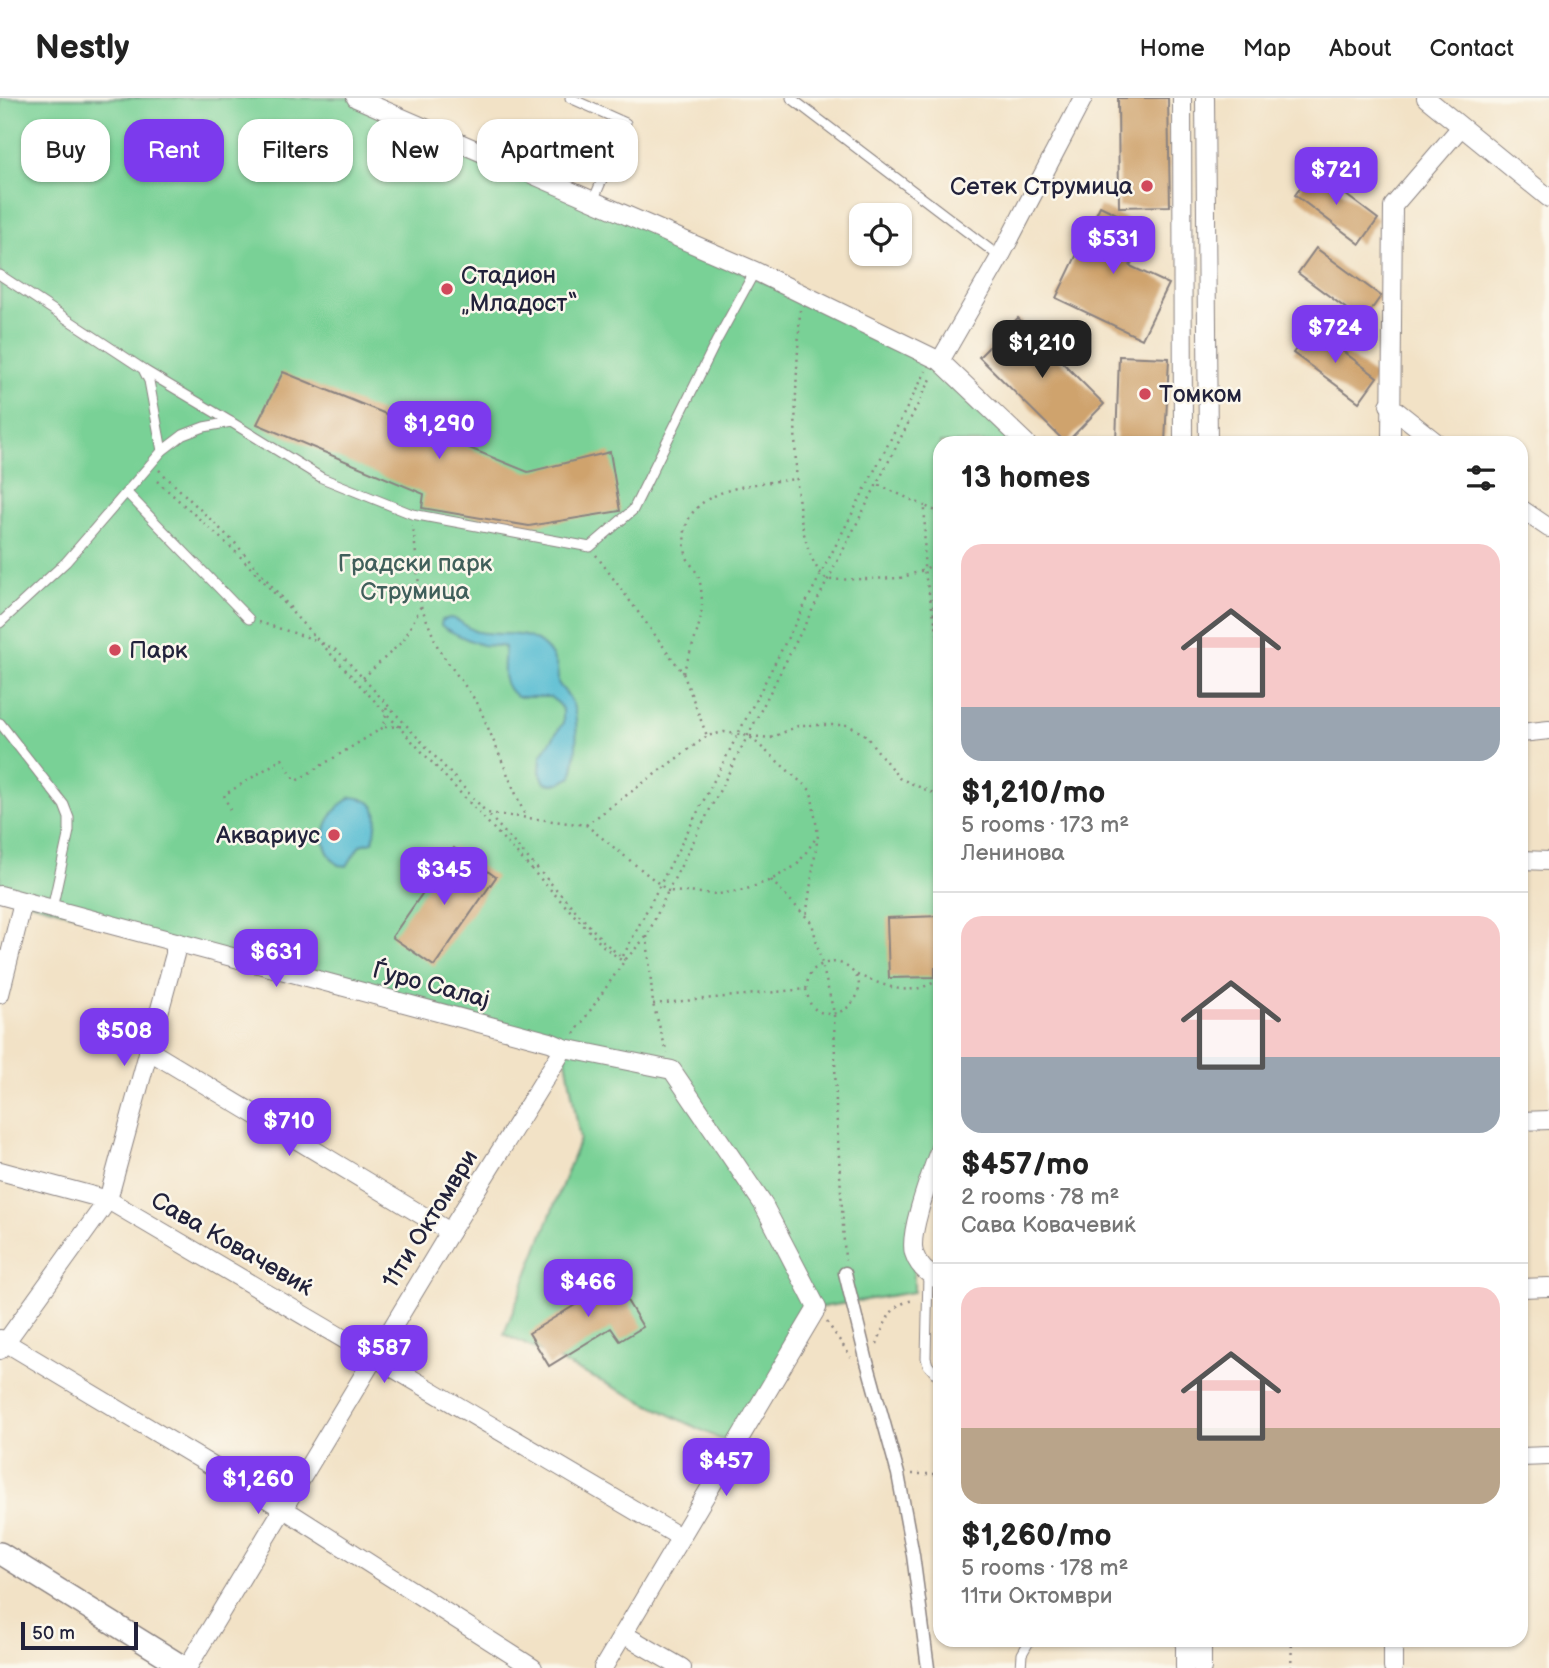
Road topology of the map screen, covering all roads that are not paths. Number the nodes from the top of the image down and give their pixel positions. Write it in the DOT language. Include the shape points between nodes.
graph roads {
  1 [pos="356,98"];
  2 [pos="570,98"];
  3 [pos="791,98"];
  4 [pos="1083,98"];
  5 [pos="1182,98"];
  6 [pos="1205,98"];
  7 [pos="1426,98"];
  8 [pos="1461,127"];
  9 [pos="1549,198"];
  10 [pos="593,201"];
  11 [pos="1000,257"];
  12 [pos="755,271"];
  13 [pos="0,275"];
  14 [pos="940,361"];
  15 [pos="143,369"];
  16 [pos="1390,405"];
  17 [pos="231,422"];
  18 [pos="1020,436"];
  19 [pos="1183,436"];
  20 [pos="1208,436"];
  21 [pos="1391,436"];
  22 [pos="1428,436"];
  23 [pos="162,451"];
  24 [pos="127,493"];
  25 [pos="1528,514"];
  26 [pos="1549,528"];
  27 [pos="249,618"];
  28 [pos="0,623"];
  29 [pos="0,723"];
  30 [pos="1549,730"];
  31 [pos="1528,732"];
  32 [pos="1528,860"];
  33 [pos="1549,860"];
  34 [pos="0,895"];
  35 [pos="23,902"];
  36 [pos="51,909"];
  37 [pos="175,942"];
  38 [pos="0,994"];
  39 [pos="564,1048"];
  40 [pos="148,1050"];
  41 [pos="1549,1120"];
  42 [pos="1528,1121"];
  43 [pos="0,1171"];
  44 [pos="933,1171"];
  45 [pos="108,1200"];
  46 [pos="450,1232"];
  47 [pos="845,1273"];
  48 [pos="933,1276"];
  49 [pos="933,1280"];
  50 [pos="1549,1287"];
  51 [pos="1528,1288"];
  52 [pos="2,1344"];
  53 [pos="374,1356"];
  54 [pos="933,1371"];
  55 [pos="1549,1456"];
  56 [pos="1528,1457"];
  57 [pos="284,1509"];
  58 [pos="680,1537"];
  59 [pos="0,1553"];
  60 [pos="623,1633"];
  61 [pos="1026,1647"];
  62 [pos="1185,1647"];
  63 [pos="1202,1647"];
  64 [pos="1393,1647"];
  65 [pos="186,1668"];
  66 [pos="533,1668"];
  67 [pos="603,1668"];
  68 [pos="682,1668"];
  69 [pos="928,1668"];
  70 [pos="1021,1668"];
  71 [pos="1185,1668"];
  72 [pos="1202,1668"];
  73 [pos="1393,1668"];
  1 -- 10 [label="street"];
  2 -- 10 [label="lane" via="625,123"];
  3 -- 11 [label="lane"];
  4 -- 11 [label="street"];
  5 -- 19 [label="street"];
  6 -- 20 [label="street"];
  7 -- 8 [label="street"];
  8 -- 9 [label="street"];
  8 -- 16 [label="street" via="1393,206"];
  10 -- 12 [label="street"];
  11 -- 14 [label="street"];
  12 -- 14 [label="street"];
  12 -- 17 [label="lane" via="633,510 590,547 412,514 322,478"];
  13 -- 15 [label="lane"];
  14 -- 18 [label="street"];
  15 -- 17 [label="lane"];
  15 -- 23 [label="lane"];
  16 -- 21 [label="street"];
  16 -- 22 [label="street"];
  17 -- 23 [label="lane" via="183,435"];
  23 -- 24 [label="lane"];
  24 -- 27 [label="lane"];
  24 -- 28 [label="lane" via="66,562"];
  25 -- 26 [label="street"];
  29 -- 36 [label="lane" via="64,805 69,818"];
  30 -- 31 [label="street"];
  32 -- 33 [label="street"];
  34 -- 35 [label="street, Ѓуро Салај"];
  35 -- 36 [label="street, Ѓуро Салај"];
  35 -- 38 [label="street"];
  36 -- 37 [label="street, Ѓуро Салај"];
  37 -- 39 [label="street, Ѓуро Салај"];
  37 -- 40 [label="street"];
  39 -- 46 [label="street, 11ти Октомври"];
  39 -- 58 [label="street, Ѓуро Салај" via="672,1070 763,1204 817,1308"];
  40 -- 45 [label="street"];
  40 -- 46 [label="street"];
  41 -- 42 [label="street"];
  43 -- 45 [label="street, Сава Ковачевиќ"];
  44 -- 48 [label="street" via="913,1237 914,1255"];
  45 -- 52 [label="street"];
  45 -- 53 [label="street, Сава Ковачевиќ"];
  46 -- 53 [label="street, 11ти Октомври"];
  47 -- 69 [label="street" via="898,1474"];
  49 -- 54 [label="lane" via="927,1298 926,1358"];
  50 -- 51 [label="street"];
  52 -- 57 [label="street"];
  53 -- 57 [label="street, 11ти Октомври"];
  53 -- 58 [label="street, Сава Ковачевиќ"];
  55 -- 56 [label="street"];
  57 -- 65 [label="street, 11ти Октомври"];
  57 -- 66 [label="street"];
  58 -- 60 [label="street"];
  59 -- 65 [label="street"];
  60 -- 67 [label="street"];
  60 -- 68 [label="street"];
  61 -- 70 [label="lane"];
  62 -- 71 [label="street"];
  63 -- 72 [label="street"];
  64 -- 73 [label="street"];
}
